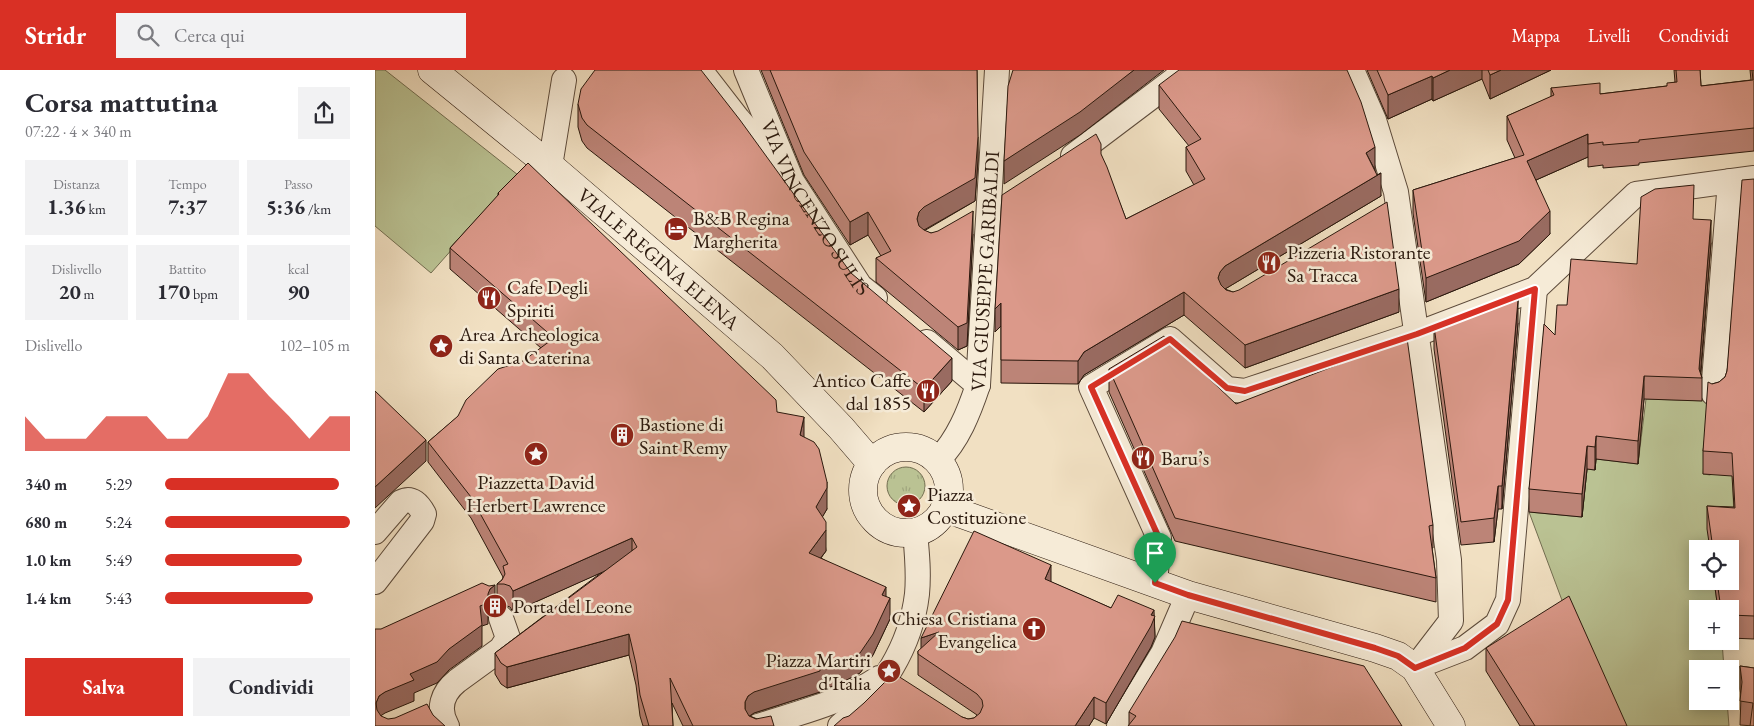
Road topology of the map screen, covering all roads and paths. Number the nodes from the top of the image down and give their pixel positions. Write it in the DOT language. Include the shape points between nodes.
graph roads {
  1 [pos="432,70"];
  2 [pos="700,70"];
  3 [pos="746,70"];
  4 [pos="997,70"];
  5 [pos="1187,70"];
  6 [pos="1352,70"];
  7 [pos="566,73"];
  8 [pos="550,166"];
  9 [pos="1053,170"];
  10 [pos="1754,178"];
  11 [pos="792,181"];
  12 [pos="1730,181"];
  13 [pos="1008,198"];
  14 [pos="987,210"];
  15 [pos="963,224"];
  16 [pos="1535,289"];
  17 [pos="890,311"];
  18 [pos="913,330"];
  19 [pos="1417,334"];
  20 [pos="978,385"];
  21 [pos="1713,393"];
  22 [pos="938,460"];
  23 [pos="872,464"];
  24 [pos="945,508"];
  25 [pos="375,532"];
  26 [pos="915,532"];
  27 [pos="375,582"];
  28 [pos="1155,583"];
  29 [pos="1188,595"];
  30 [pos="501,618"];
  31 [pos="1415,668"];
  32 [pos="897,677"];
  33 [pos="438,714"];
  34 [pos="758,726"];
  35 [pos="840,726"];
  36 [pos="1119,726"];
  37 [pos="1451,726"];
  1 -- 8 [label="street, VIALE REGINA ELENA"];
  2 -- 11 [label="street"];
  3 -- 11 [label="street, VIA VINCENZO SULIS"];
  4 -- 14 [label="street, VIA GIUSEPPE GARIBALDI"];
  5 -- 9 [label="street"];
  6 -- 19 [label="street" via="1374,120 1396,192 1389,207"];
  7 -- 8 [label="street"];
  8 -- 23 [label="street, VIALE REGINA ELENA" via="772,356"];
  10 -- 12 [label="street"];
  11 -- 17 [label="street, VIA VINCENZO SULIS" via="860,286"];
  12 -- 16 [label="street" via="1636,194"];
  12 -- 21 [label="street"];
  13 -- 14 [label="street"];
  14 -- 15 [label="street"];
  14 -- 20 [label="street, VIA GIUSEPPE GARIBALDI"];
  16 -- 19 [label="street"];
  16 -- 31 [label="street" via="1508,600 1497,624 1465,648"];
  18 -- 20 [label="street"];
  19 -- 28 [label="street" via="1245,391 1227,388 1170,339 1091,387 1159,538"];
  19 -- 31 [label="street" via="1449,560 1451,622"];
  20 -- 22 [label="street, VIA GIUSEPPE GARIBALDI" via="959,430"];
  22 -- 23 [label="street" via="926,451 903,447 886,452"];
  22 -- 24 [label="street" via="948,477"];
  23 -- 26 [label="street" via="863,489 871,515 896,532"];
  24 -- 26 [label="street" via="931,525"];
  24 -- 28 [label="street"];
  25 -- 27 [label="street" via="406,499 421,508 424,514"];
  26 -- 32 [label="street" via="917,593"];
  28 -- 29 [label="street"];
  29 -- 31 [label="street" via="1375,648 1398,656"];
  29 -- 36 [label="street" via="1163,653"];
  30 -- 33 [label="street" via="508,638 501,649 450,687 444,694"];
  31 -- 37 [label="street"];
  32 -- 34 [label="street"];
  32 -- 35 [label="street"];
}
